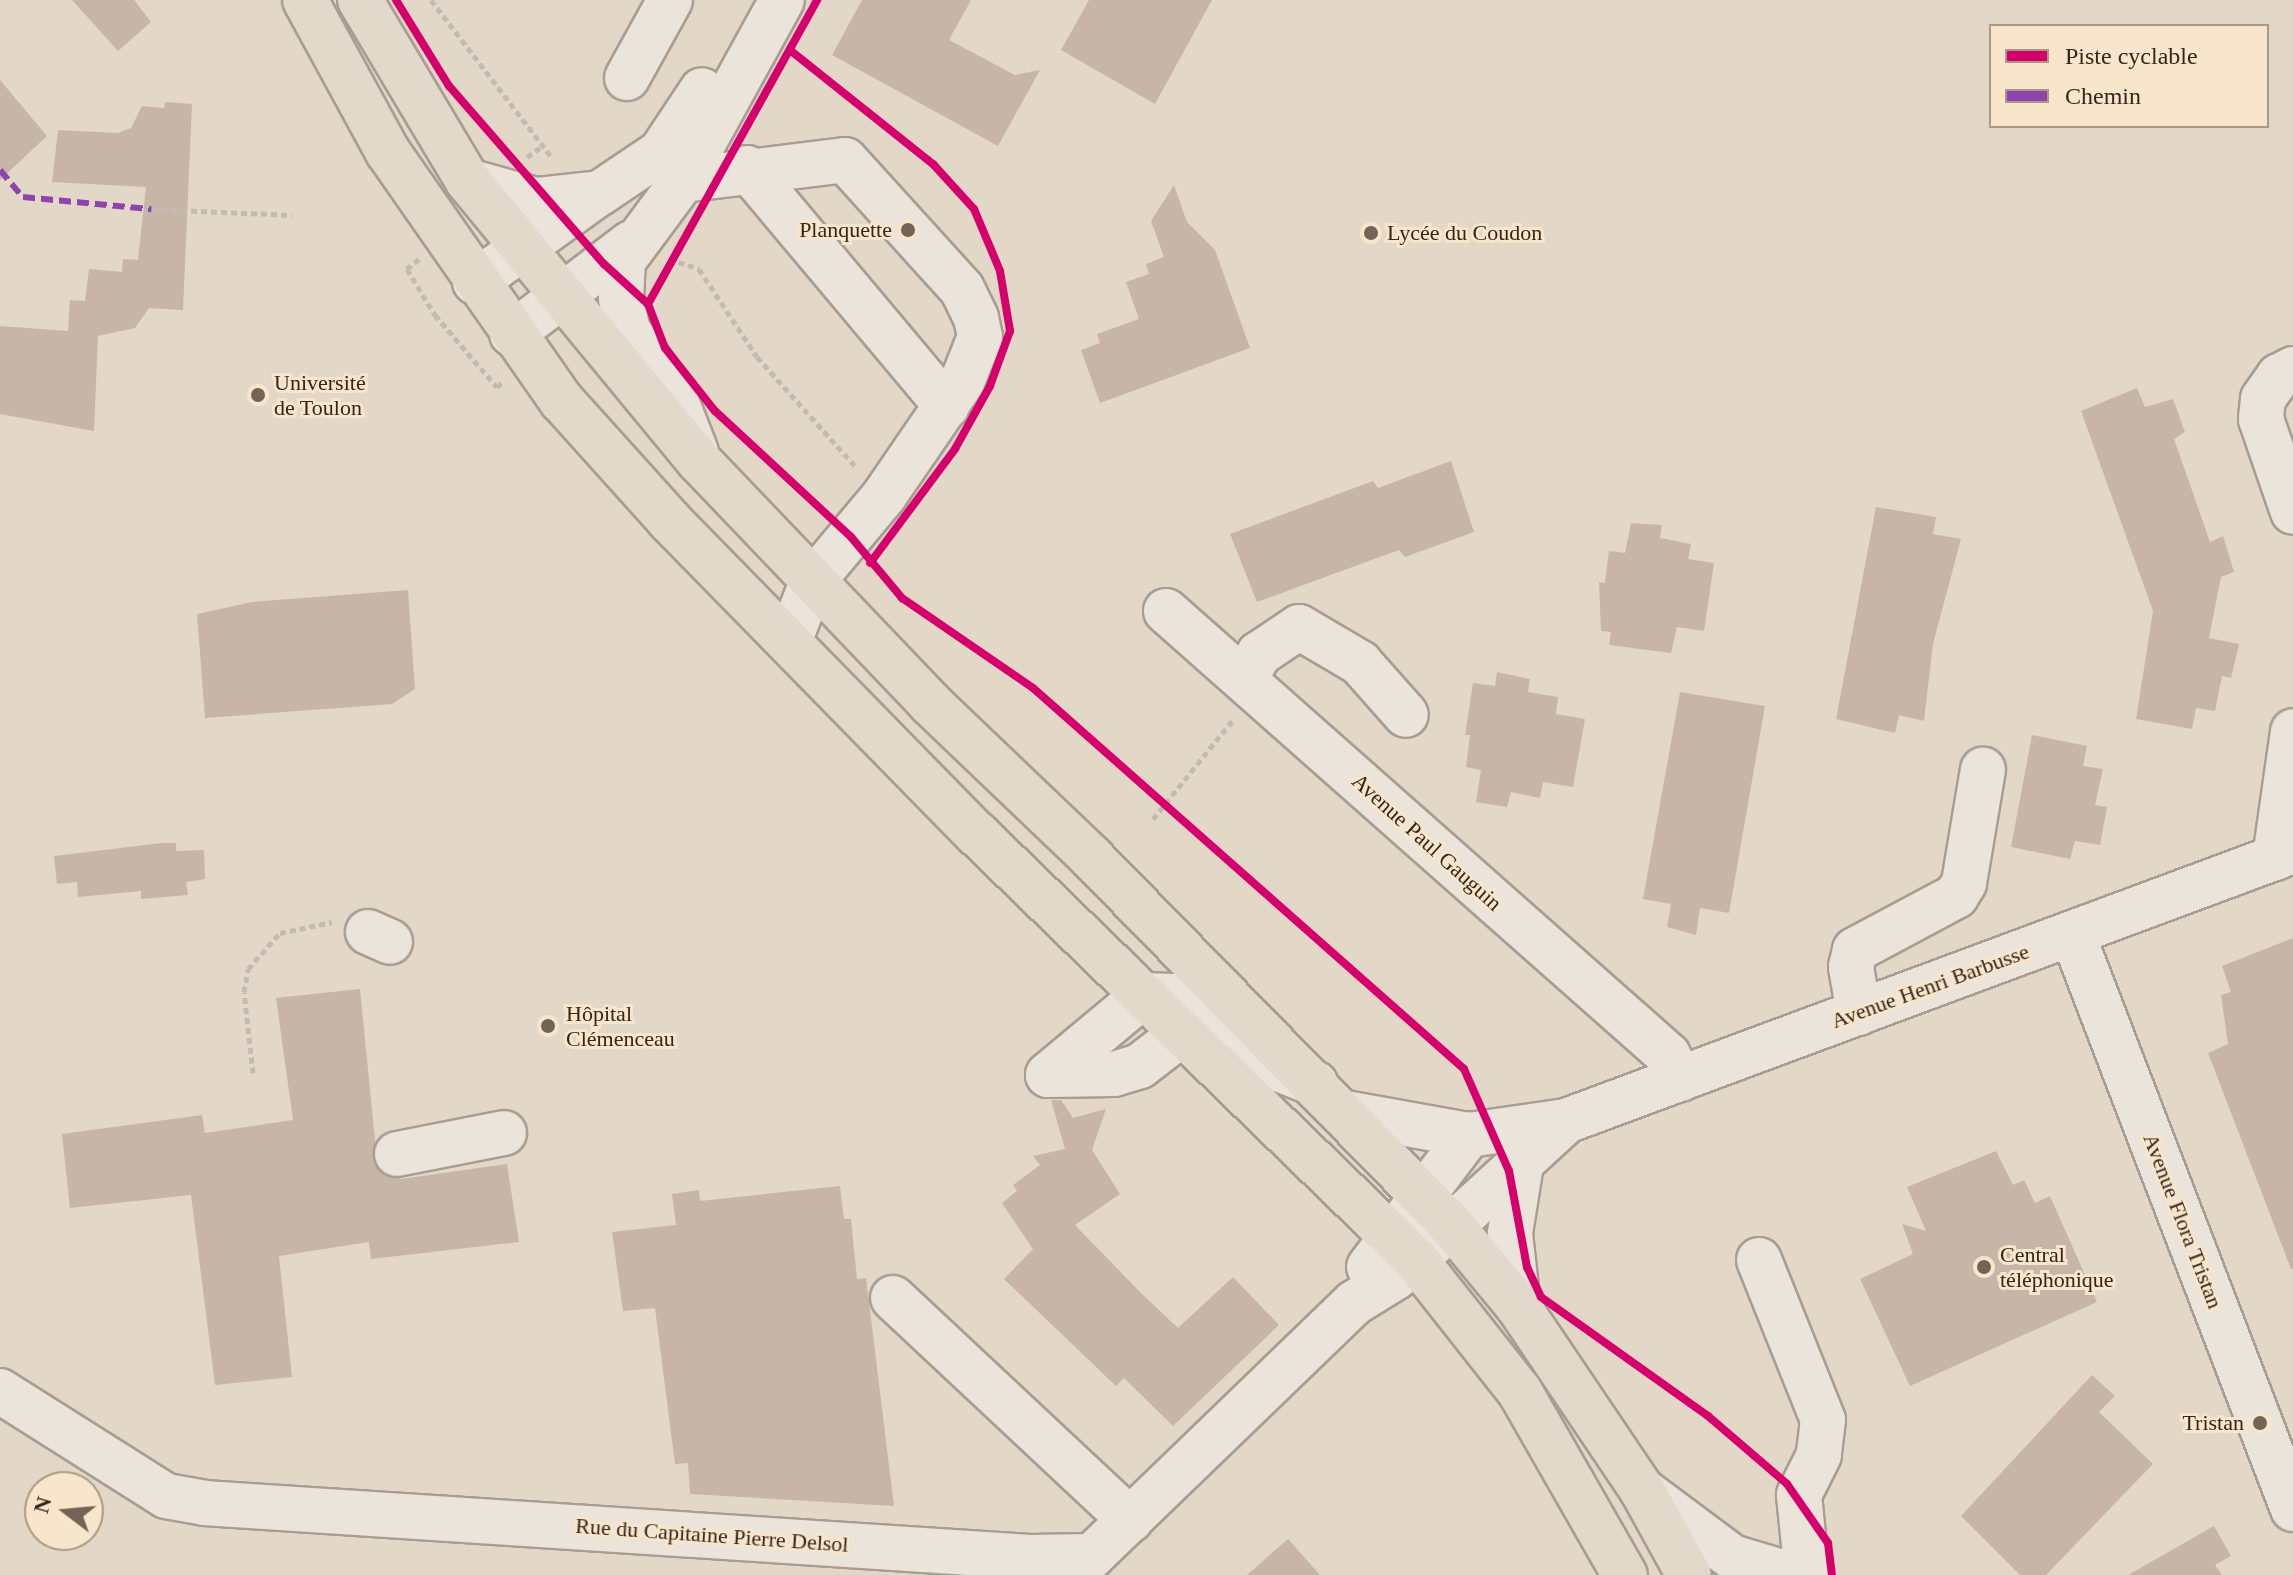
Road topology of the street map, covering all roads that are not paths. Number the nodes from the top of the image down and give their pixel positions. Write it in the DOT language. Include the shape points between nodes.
graph roads {
  1 [pos="305,0"];
  2 [pos="360,0"];
  3 [pos="670,0"];
  4 [pos="750,0"];
  5 [pos="782,0"];
  6 [pos="627,78"];
  7 [pos="776,165"];
  8 [pos="683,180"];
  9 [pos="468,181"];
  10 [pos="600,193"];
  11 [pos="522,248"];
  12 [pos="646,249"];
  13 [pos="475,282"];
  14 [pos="560,297"];
  15 [pos="512,334"];
  16 [pos="2293,369"];
  17 [pos="954,394"];
  18 [pos="699,461"];
  19 [pos="2293,512"];
  20 [pos="812,582"];
  21 [pos="1166,611"];
  22 [pos="789,642"];
  23 [pos="1250,685"];
  24 [pos="1406,715"];
  25 [pos="2293,731"];
  26 [pos="1983,770"];
  27 [pos="2284,854"];
  28 [pos="2072,933"];
  29 [pos="1171,940"];
  30 [pos="1169,1008"];
  31 [pos="1859,1013"];
  32 [pos="1680,1079"];
  33 [pos="1331,1098"];
  34 [pos="1566,1121"];
  35 [pos="504,1133"];
  36 [pos="1469,1135"];
  37 [pos="397,1154"];
  38 [pos="1522,1158"];
  39 [pos="1422,1192"];
  40 [pos="1451,1225"];
  41 [pos="1402,1246"];
  42 [pos="1759,1260"];
  43 [pos="893,1298"];
  44 [pos="1518,1306"];
  45 [pos="0,1391"];
  46 [pos="1561,1456"];
  47 [pos="1642,1490"];
  48 [pos="2293,1509"];
  49 [pos="1130,1520"];
  50 [pos="1094,1565"];
  51 [pos="1625,1575"];
  52 [pos="1643,1575"];
  53 [pos="1689,1575"];
  54 [pos="1792,1575"];
  55 [pos="1807,1575"];
  1 -- 13 [label="main road" via="388,152"];
  2 -- 9 [label="main road"];
  3 -- 6 [label="street"];
  4 -- 10 [label="street" via="686,120 661,152"];
  5 -- 8 [label="street"];
  7 -- 8 [label="street"];
  7 -- 17 [label="street"];
  7 -- 17 [label="street" via="845,160 962,289 980,337"];
  8 -- 12 [label="street"];
  9 -- 10 [label="street" via="554,201"];
  9 -- 11 [label="main road"];
  10 -- 11 [label="street"];
  11 -- 13 [label="street"];
  11 -- 14 [label="main road"];
  12 -- 14 [label="street"];
  12 -- 18 [label="street" via="623,261 623,316 673,393"];
  13 -- 15 [label="main road"];
  14 -- 15 [label="street"];
  14 -- 18 [label="main road"];
  15 -- 22 [label="main road" via="562,401 669,520"];
  16 -- 19 [label="street" via="2279,376 2263,399 2261,419"];
  17 -- 20 [label="street" via="884,496"];
  18 -- 20 [label="main road"];
  20 -- 22 [label="street"];
  20 -- 29 [label="main road"];
  21 -- 23 [label="street, Avenue Paul Gauguin"];
  22 -- 30 [label="main road"];
  23 -- 24 [label="street" via="1259,654 1299,627 1360,663"];
  23 -- 32 [label="street, Avenue Paul Gauguin" via="1668,1055"];
  25 -- 27 [label="street"];
  26 -- 31 [label="street" via="1964,883 1956,896 1855,950 1851,967"];
  27 -- 28 [label="street, Avenue Henri Barbusse"];
  28 -- 31 [label="street, Avenue Henri Barbusse"];
  28 -- 48 [label="street, Avenue Flora Tristan"];
  29 -- 30 [label="street"];
  29 -- 33 [label="main road"];
  30 -- 33 [label="street, Avenue Henri Barbusse" via="1205,1009 1258,1061"];
  30 -- 41 [label="main road"];
  31 -- 32 [label="street, Avenue Henri Barbusse"];
  32 -- 34 [label="street, Avenue Henri Barbusse"];
  33 -- 36 [label="street, Avenue Henri Barbusse"];
  33 -- 39 [label="main road"];
  34 -- 36 [label="street, Avenue Henri Barbusse"];
  34 -- 38 [label="street, Avenue Henri Barbusse"];
  35 -- 37 [label="street"];
  36 -- 39 [label="street"];
  38 -- 40 [label="street, Avenue Henri Barbusse"];
  38 -- 44 [label="street" via="1510,1233"];
  39 -- 40 [label="main road"];
  39 -- 41 [label="street"];
  40 -- 41 [label="street, Avenue Henri Barbusse"];
  40 -- 44 [label="main road"];
  41 -- 46 [label="main road" via="1473,1327"];
  41 -- 49 [label="street, Rue du Capitaine Pierre Delsol" via="1354,1303"];
  42 -- 55 [label="street" via="1823,1420 1819,1455 1799,1495"];
  43 -- 49 [label="street"];
  44 -- 47 [label="main road"];
  45 -- 50 [label="street, Rue du Capitaine Pierre Delsol" via="166,1496 204,1503"];
  46 -- 51 [label="main road"];
  46 -- 52 [label="street"];
  47 -- 53 [label="main road"];
  47 -- 54 [label="street" via="1732,1557"];
  49 -- 50 [label="street, Rue du Capitaine Pierre Delsol"];
}
